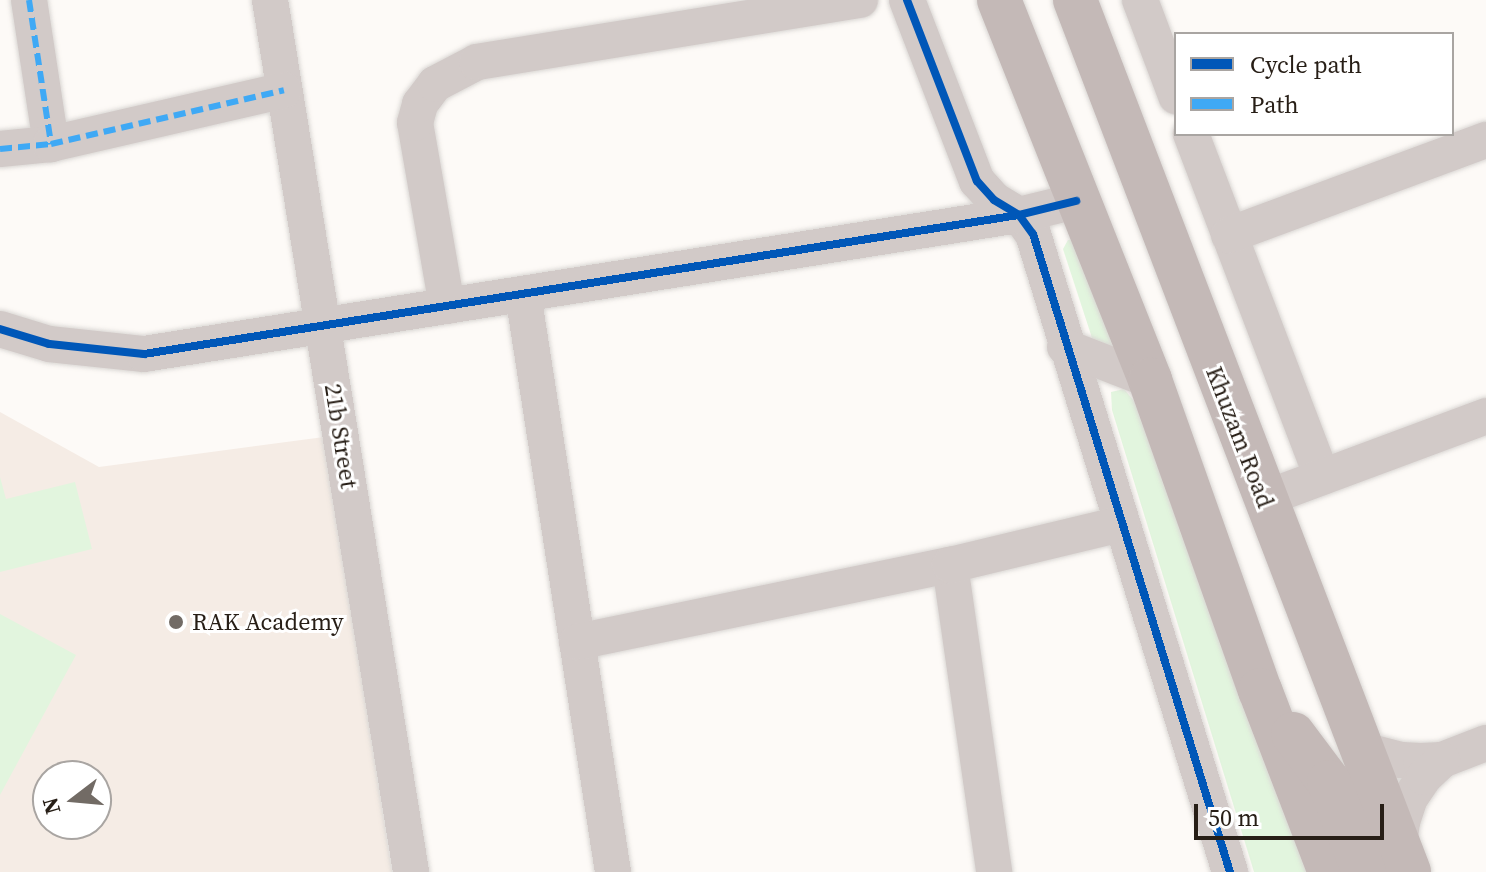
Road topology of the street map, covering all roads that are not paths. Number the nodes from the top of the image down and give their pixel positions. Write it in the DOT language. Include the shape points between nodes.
graph roads {
  1 [pos="29,0"];
  2 [pos="270,0"];
  3 [pos="860,0"];
  4 [pos="907,0"];
  5 [pos="999,0"];
  6 [pos="1046,0"];
  7 [pos="1075,0"];
  8 [pos="1140,0"];
  9 [pos="284,90"];
  10 [pos="1174,91"];
  11 [pos="1192,136"];
  12 [pos="1486,140"];
  13 [pos="1129,143"];
  14 [pos="51,144"];
  15 [pos="0,149"];
  16 [pos="1486,165"];
  17 [pos="1076,201"];
  18 [pos="1019,215"];
  19 [pos="1233,245"];
  20 [pos="523,294"];
  21 [pos="447,306"];
  22 [pos="324,325"];
  23 [pos="0,329"];
  24 [pos="1065,347"];
  25 [pos="1150,380"];
  26 [pos="1486,416"];
  27 [pos="1322,477"];
  28 [pos="1263,499"];
  29 [pos="1121,524"];
  30 [pos="950,565"];
  31 [pos="577,642"];
  32 [pos="1260,690"];
  33 [pos="1486,743"];
  34 [pos="1362,750"];
  35 [pos="1442,760"];
  36 [pos="1404,859"];
  37 [pos="411,872"];
  38 [pos="613,872"];
  39 [pos="994,872"];
  40 [pos="1230,872"];
  41 [pos="1330,872"];
  42 [pos="1364,872"];
  1 -- 14 [label="street"];
  2 -- 9 [label="street, 21b Street"];
  3 -- 21 [label="street" via="477,62 435,84 420,104 415,123"];
  4 -- 18 [label="street" via="977,181 994,200"];
  5 -- 17 [label="main road"];
  6 -- 13 [label="main road" via="1082,92 1096,116"];
  7 -- 13 [label="main road, Khuzam Road"];
  8 -- 10 [label="street"];
  9 -- 14 [label="street"];
  9 -- 22 [label="street, 21b Street"];
  11 -- 19 [label="street"];
  12 -- 19 [label="street"];
  13 -- 28 [label="main road, Khuzam Road"];
  14 -- 15 [label="street"];
  16 -- 19 [label="street"];
  17 -- 18 [label="street"];
  17 -- 25 [label="main road"];
  18 -- 20 [label="street"];
  18 -- 24 [label="street" via="1033,234"];
  19 -- 27 [label="street"];
  20 -- 21 [label="street"];
  20 -- 31 [label="street"];
  21 -- 22 [label="street"];
  22 -- 23 [label="street" via="144,354 49,344"];
  22 -- 37 [label="street, 21b Street"];
  24 -- 25 [label="street"];
  24 -- 29 [label="street"];
  25 -- 32 [label="main road"];
  26 -- 27 [label="street"];
  27 -- 28 [label="street"];
  28 -- 34 [label="main road, Khuzam Road"];
  29 -- 30 [label="street"];
  29 -- 40 [label="street"];
  30 -- 31 [label="street"];
  30 -- 39 [label="street"];
  31 -- 38 [label="street"];
  32 -- 41 [label="main road"];
  32 -- 42 [label="main road" via="1329,782"];
  33 -- 35 [label="street"];
  34 -- 35 [label="street" via="1401,760"];
  34 -- 36 [label="main road, Khuzam Road"];
  35 -- 36 [label="street" via="1410,798 1402,822"];
}
